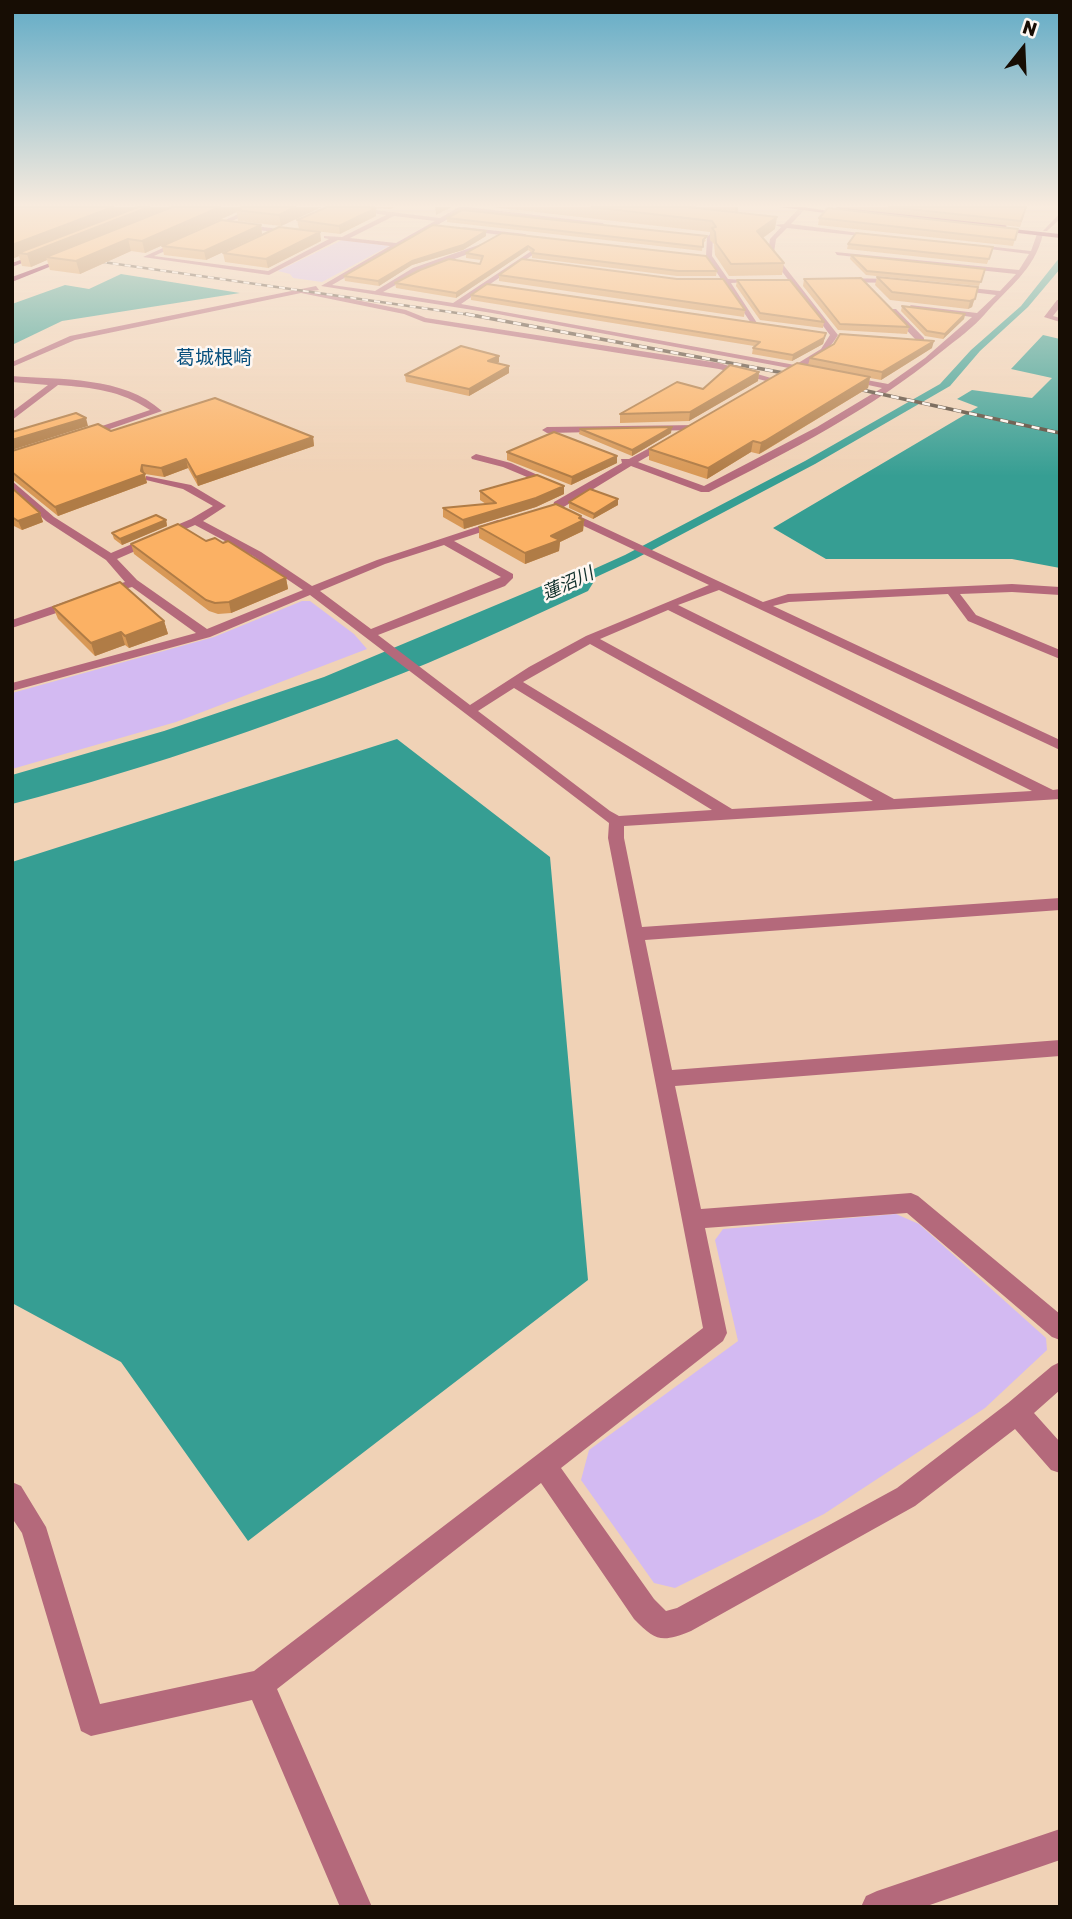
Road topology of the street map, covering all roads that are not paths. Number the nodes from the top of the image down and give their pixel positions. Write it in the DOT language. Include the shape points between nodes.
graph roads {
  1 [pos="281,297"];
  2 [pos="327,297"];
  3 [pos="400,297"];
  4 [pos="466,297"];
  5 [pos="737,297"];
  6 [pos="805,297"];
  7 [pos="999,297"];
  8 [pos="1060,302"];
  9 [pos="454,305"];
  10 [pos="980,316"];
  11 [pos="1060,320"];
  12 [pos="743,322"];
  13 [pos="756,324"];
  14 [pos="769,326"];
  15 [pos="821,333"];
  16 [pos="839,336"];
  17 [pos="908,340"];
  18 [pos="921,340"];
  19 [pos="948,345"];
  20 [pos="12,366"];
  21 [pos="797,368"];
  22 [pos="811,370"];
  23 [pos="838,376"];
  24 [pos="12,379"];
  25 [pos="774,380"];
  26 [pos="57,382"];
  27 [pos="763,387"];
  28 [pos="892,387"];
  29 [pos="12,417"];
  30 [pos="705,420"];
  31 [pos="694,427"];
  32 [pos="78,437"];
  33 [pos="571,439"];
  34 [pos="476,457"];
  35 [pos="620,458"];
  36 [pos="632,463"];
  37 [pos="150,478"];
  38 [pos="12,484"];
  39 [pos="576,493"];
  40 [pos="556,509"];
  41 [pos="542,512"];
  42 [pos="518,518"];
  43 [pos="195,521"];
  44 [pos="445,541"];
  45 [pos="110,558"];
  46 [pos="133,583"];
  47 [pos="718,586"];
  48 [pos="952,590"];
  49 [pos="312,591"];
  50 [pos="1060,591"];
  51 [pos="668,605"];
  52 [pos="761,606"];
  53 [pos="12,624"];
  54 [pos="206,634"];
  55 [pos="369,634"];
  56 [pos="590,639"];
  57 [pos="1060,655"];
  58 [pos="515,683"];
  59 [pos="12,687"];
  60 [pos="469,711"];
  61 [pos="1060,746"];
  62 [pos="1055,794"];
  63 [pos="891,804"];
  64 [pos="729,814"];
  65 [pos="617,821"];
  66 [pos="1060,904"];
  67 [pos="637,934"];
  68 [pos="1060,1048"];
  69 [pos="664,1079"];
  70 [pos="693,1219"];
  71 [pos="1060,1329"];
  72 [pos="1060,1374"];
  73 [pos="1017,1412"];
  74 [pos="1060,1461"];
  75 [pos="543,1464"];
  76 [pos="12,1495"];
  77 [pos="260,1684"];
  78 [pos="1060,1844"];
  79 [pos="356,1907"];
  80 [pos="877,1907"];
  1 -- 20 [label="street" via="85,335"];
  2 -- 25 [label="street" via="407,312 424,320 707,364"];
  3 -- 9 [label="street"];
  4 -- 9 [label="street"];
  5 -- 13 [label="street"];
  6 -- 16 [label="street"];
  7 -- 10 [label="street"];
  8 -- 11 [label="street" via="1048,317"];
  9 -- 21 [label="street"];
  10 -- 18 [label="street" via="885,304"];
  10 -- 19 [label="street"];
  12 -- 13 [label="street"];
  13 -- 14 [label="street"];
  15 -- 16 [label="street"];
  16 -- 21 [label="street"];
  17 -- 18 [label="street"];
  18 -- 19 [label="street"];
  19 -- 28 [label="street"];
  21 -- 22 [label="street"];
  21 -- 25 [label="street"];
  23 -- 28 [label="street"];
  24 -- 26 [label="street"];
  25 -- 27 [label="street"];
  26 -- 29 [label="street"];
  26 -- 32 [label="street" via="134,395 157,411"];
  28 -- 36 [label="street" via="705,490"];
  30 -- 31 [label="street"];
  31 -- 33 [label="street" via="547,430"];
  31 -- 36 [label="street"];
  34 -- 39 [label="street"];
  35 -- 36 [label="street"];
  36 -- 39 [label="street"];
  37 -- 43 [label="street" via="187,486 221,506"];
  38 -- 45 [label="street" via="50,519"];
  39 -- 40 [label="street"];
  40 -- 41 [label="street"];
  40 -- 47 [label="street"];
  42 -- 44 [label="street"];
  43 -- 45 [label="street"];
  43 -- 49 [label="street" via="257,554"];
  44 -- 49 [label="street"];
  44 -- 55 [label="street" via="509,576"];
  45 -- 46 [label="street"];
  46 -- 53 [label="street"];
  46 -- 54 [label="street"];
  47 -- 51 [label="street"];
  47 -- 52 [label="street"];
  48 -- 50 [label="street"];
  48 -- 52 [label="street" via="788,598"];
  48 -- 57 [label="street" via="972,618"];
  49 -- 54 [label="street"];
  49 -- 55 [label="street"];
  51 -- 56 [label="street"];
  51 -- 62 [label="street"];
  52 -- 61 [label="street"];
  54 -- 59 [label="street"];
  55 -- 60 [label="street"];
  56 -- 58 [label="street"];
  56 -- 63 [label="street"];
  58 -- 60 [label="street"];
  58 -- 64 [label="street"];
  60 -- 65 [label="street"];
  62 -- 63 [label="street"];
  63 -- 64 [label="street"];
  64 -- 65 [label="street"];
  65 -- 67 [label="street" via="616,838"];
  66 -- 67 [label="street"];
  67 -- 69 [label="street"];
  68 -- 69 [label="street"];
  69 -- 70 [label="street"];
  70 -- 71 [label="street" via="911,1203"];
  70 -- 75 [label="street" via="715,1333"];
  72 -- 73 [label="street"];
  73 -- 74 [label="street"];
  73 -- 75 [label="street" via="906,1497 681,1621 661,1626 644,1609"];
  75 -- 77 [label="street"];
  76 -- 77 [label="street" via="33,1527 91,1721"];
  77 -- 79 [label="street"];
  78 -- 80 [label="street"];
}
